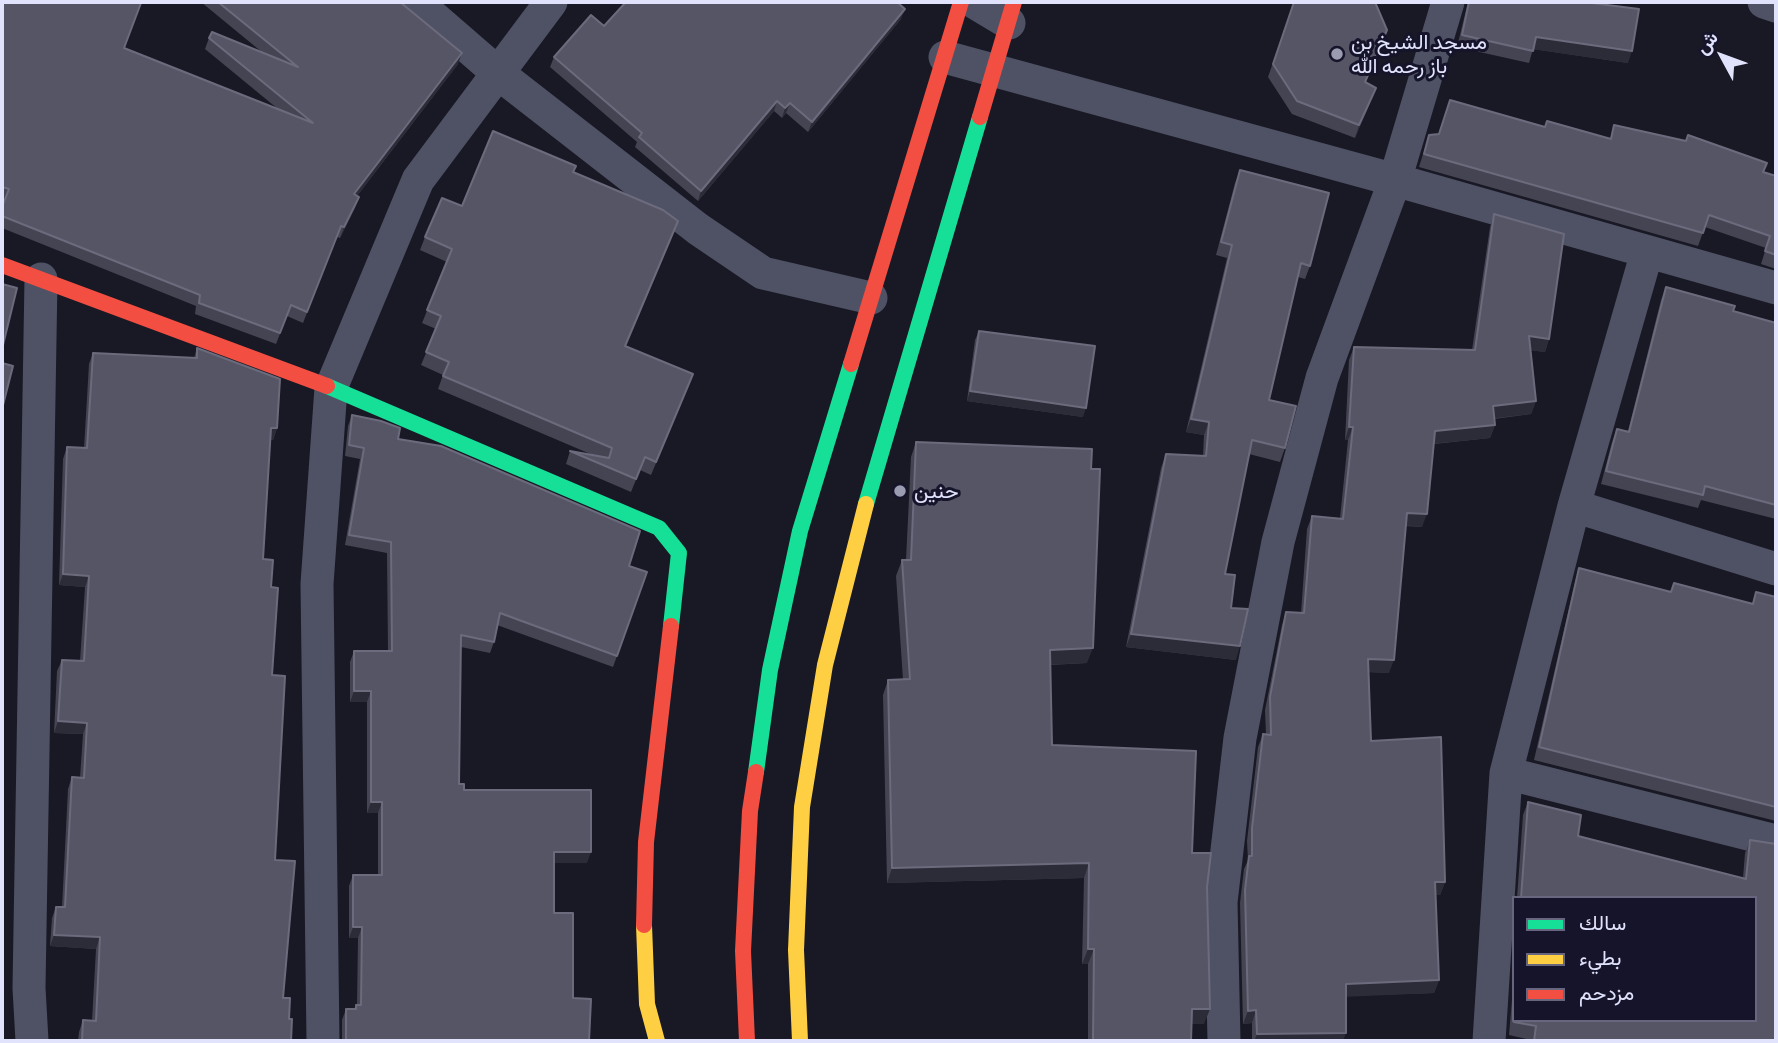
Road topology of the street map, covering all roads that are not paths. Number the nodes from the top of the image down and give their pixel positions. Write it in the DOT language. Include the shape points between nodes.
graph roads {
  1 [pos="416,2"];
  2 [pos="551,2"];
  3 [pos="961,2"];
  4 [pos="974,2"];
  5 [pos="1448,2"];
  6 [pos="1764,2"];
  7 [pos="1776,5"];
  8 [pos="1012,13"];
  9 [pos="945,57"];
  10 [pos="994,72"];
  11 [pos="499,74"];
  12 [pos="1395,180"];
  13 [pos="1647,252"];
  14 [pos="2,265"];
  15 [pos="41,279"];
  16 [pos="1776,288"];
  17 [pos="871,298"];
  18 [pos="331,388"];
  19 [pos="1574,506"];
  20 [pos="1776,569"];
  21 [pos="1506,773"];
  22 [pos="1776,841"];
  23 [pos="32,1041"];
  24 [pos="323,1041"];
  25 [pos="657,1041"];
  26 [pos="747,1041"];
  27 [pos="800,1041"];
  28 [pos="1224,1041"];
  29 [pos="1489,1041"];
  1 -- 11 [label="street"];
  2 -- 11 [label="street"];
  3 -- 9 [label="main road"];
  4 -- 8 [label="street"];
  5 -- 12 [label="street"];
  6 -- 7 [label="street"];
  8 -- 10 [label="main road"];
  9 -- 10 [label="street"];
  9 -- 17 [label="main road"];
  10 -- 12 [label="street"];
  10 -- 27 [label="main road" via="860,525 825,665 802,807 796,950"];
  11 -- 17 [label="street" via="698,229 763,273"];
  11 -- 18 [label="street" via="418,180"];
  12 -- 13 [label="street"];
  12 -- 28 [label="street" via="1322,379 1278,542 1240,738 1221,902"];
  13 -- 16 [label="street"];
  13 -- 19 [label="street"];
  14 -- 15 [label="main road"];
  15 -- 18 [label="main road"];
  15 -- 23 [label="street" via="29,974"];
  17 -- 26 [label="main road" via="800,531 769,670 750,811 743,951"];
  18 -- 24 [label="street" via="317,584"];
  18 -- 25 [label="main road" via="659,528 679,553 646,842 643,963"];
  19 -- 20 [label="street"];
  19 -- 21 [label="street"];
  21 -- 22 [label="street"];
  21 -- 29 [label="street"];
}
